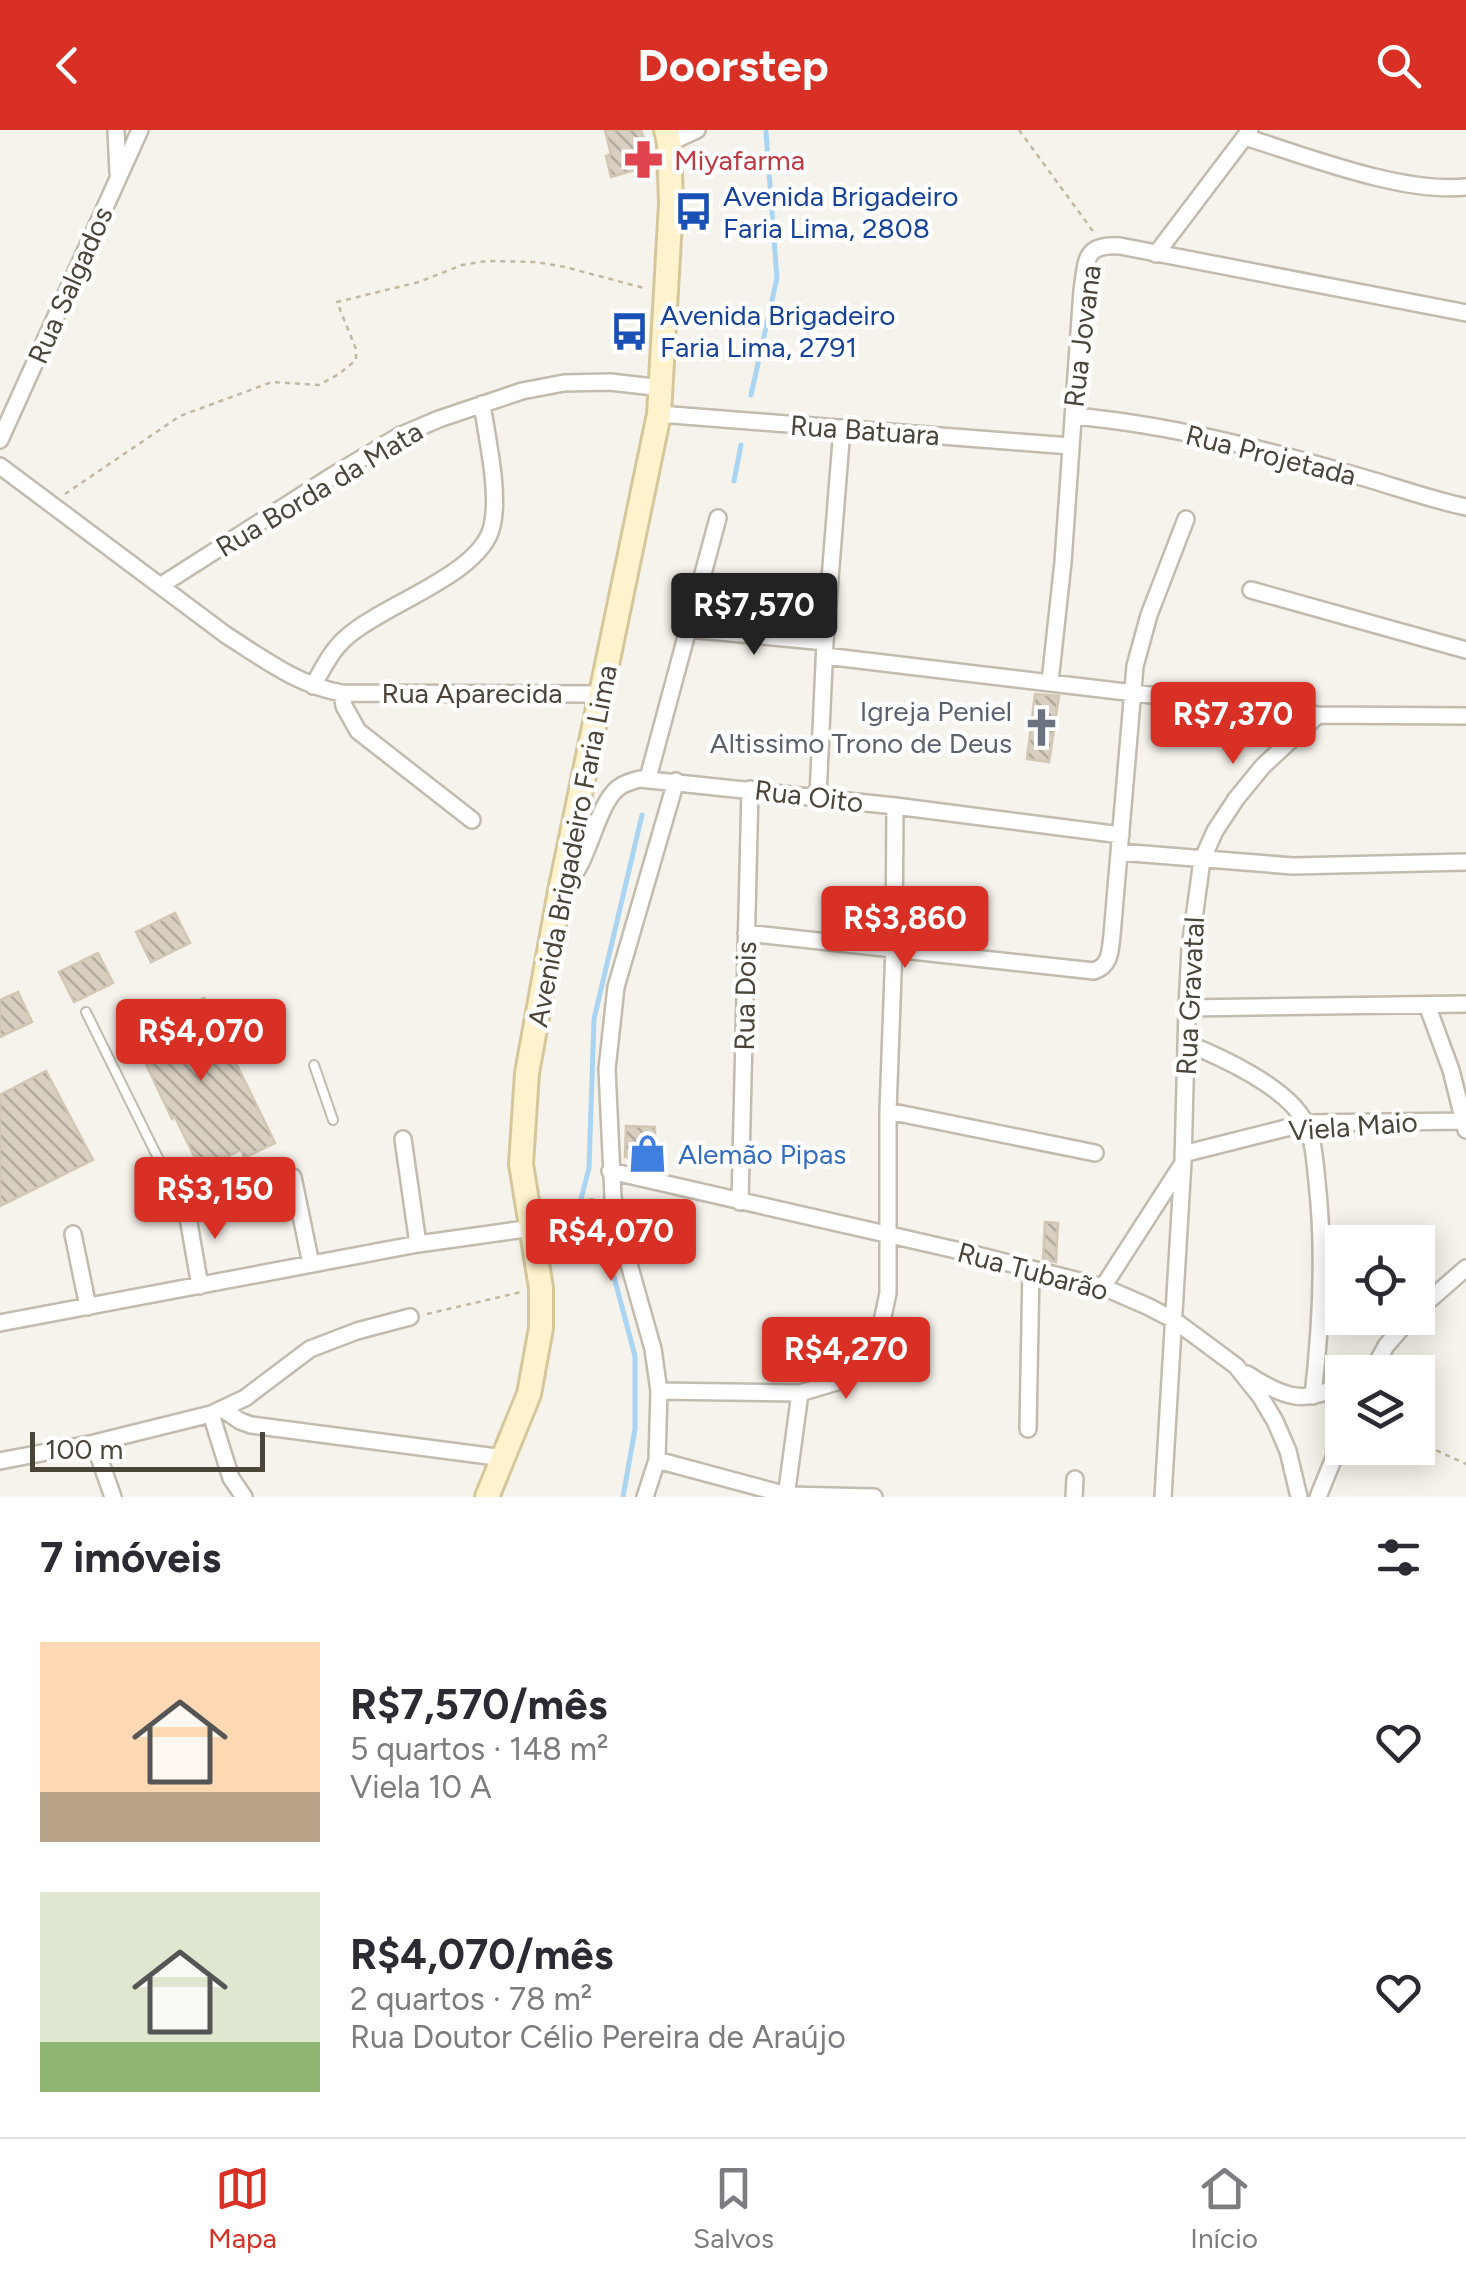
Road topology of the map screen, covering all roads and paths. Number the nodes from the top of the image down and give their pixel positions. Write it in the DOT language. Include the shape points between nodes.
graph roads {
  1 [pos="116,130"];
  2 [pos="140,130"];
  3 [pos="697,130"];
  4 [pos="1020,130"];
  5 [pos="1248,133"];
  6 [pos="667,136"];
  7 [pos="119,177"];
  8 [pos="1466,188"];
  9 [pos="1102,245"];
  10 [pos="1156,254"];
  11 [pos="666,294"];
  12 [pos="1466,314"];
  13 [pos="662,388"];
  14 [pos="482,404"];
  15 [pos="660,414"];
  16 [pos="1072,416"];
  17 [pos="842,428"];
  18 [pos="0,440"];
  19 [pos="1070,446"];
  20 [pos="0,466"];
  21 [pos="51,504"];
  22 [pos="1466,508"];
  23 [pos="718,518"];
  24 [pos="1186,518"];
  25 [pos="160,586"];
  26 [pos="1251,590"];
  27 [pos="688,629"];
  28 [pos="825,649"];
  29 [pos="1466,650"];
  30 [pos="1050,682"];
  31 [pos="314,686"];
  32 [pos="1132,692"];
  33 [pos="342,693"];
  34 [pos="602,694"];
  35 [pos="1318,715"];
  36 [pos="1466,716"];
  37 [pos="648,778"];
  38 [pos="676,781"];
  39 [pos="750,789"];
  40 [pos="818,797"];
  41 [pos="894,806"];
  42 [pos="472,820"];
  43 [pos="1121,835"];
  44 [pos="1119,852"];
  45 [pos="1202,860"];
  46 [pos="1466,862"];
  47 [pos="560,891"];
  48 [pos="746,933"];
  49 [pos="894,947"];
  50 [pos="1466,1004"];
  51 [pos="1427,1005"];
  52 [pos="1186,1008"];
  53 [pos="86,1012"];
  54 [pos="1186,1043"];
  55 [pos="314,1064"];
  56 [pos="888,1111"];
  57 [pos="333,1120"];
  58 [pos="1465,1121"];
  59 [pos="1306,1123"];
  60 [pos="1466,1130"];
  61 [pos="402,1139"];
  62 [pos="1094,1152"];
  63 [pos="1183,1158"];
  64 [pos="610,1171"];
  65 [pos="166,1172"];
  66 [pos="294,1177"];
  67 [pos="601,1198"];
  68 [pos="569,1202"];
  69 [pos="740,1202"];
  70 [pos="186,1206"];
  71 [pos="532,1228"];
  72 [pos="73,1234"];
  73 [pos="888,1236"];
  74 [pos="418,1244"];
  75 [pos="311,1264"];
  76 [pos="1466,1268"];
  77 [pos="1032,1269"];
  78 [pos="200,1286"];
  79 [pos="1103,1286"];
  80 [pos="540,1288"];
  81 [pos="1435,1295"];
  82 [pos="88,1307"];
  83 [pos="410,1317"];
  84 [pos="1174,1320"];
  85 [pos="0,1323"];
  86 [pos="1395,1335"];
  87 [pos="1386,1346"];
  88 [pos="1376,1355"];
  89 [pos="1381,1355"];
  90 [pos="1236,1366"];
  91 [pos="659,1391"];
  92 [pos="1325,1392"];
  93 [pos="800,1393"];
  94 [pos="1313,1396"];
  95 [pos="218,1412"];
  96 [pos="1028,1429"];
  97 [pos="94,1443"];
  98 [pos="1435,1450"];
  99 [pos="504,1458"];
  100 [pos="657,1460"];
  101 [pos="0,1461"];
  102 [pos="1466,1464"];
  103 [pos="1331,1465"];
  104 [pos="1075,1479"];
  105 [pos="786,1496"];
  106 [pos="113,1497"];
  107 [pos="244,1497"];
  108 [pos="487,1497"];
  109 [pos="645,1497"];
  110 [pos="874,1497"];
  111 [pos="1074,1497"];
  112 [pos="1162,1497"];
  113 [pos="1299,1497"];
  114 [pos="1318,1497"];
  1 -- 7 [label="street"];
  2 -- 7 [label="street, Rua Salgados"];
  3 -- 6 [label="street"];
  4 -- 9 [label="path"];
  5 -- 8 [label="street" via="1374,176"];
  5 -- 10 [label="street"];
  6 -- 11 [label="main road, Avenida Brigadeiro Faria Lima" via="672,203"];
  7 -- 18 [label="street, Rua Salgados"];
  9 -- 10 [label="street, Rua Jovana"];
  9 -- 16 [label="street, Rua Jovana" via="1087,261"];
  10 -- 12 [label="street, Rua Jovana"];
  11 -- 13 [label="main road, Avenida Brigadeiro Faria Lima"];
  11 -- 21 [label="path" via="565,266 487,262 337,302 356,348 356,360 340,374 319,385 272,382 180,416"];
  13 -- 14 [label="street, Rua Borda da Mata" via="564,383"];
  13 -- 15 [label="main road, Avenida Brigadeiro Faria Lima"];
  14 -- 25 [label="street, Rua Borda da Mata" via="399,436"];
  14 -- 31 [label="street" via="494,499 488,540 464,564 347,636"];
  15 -- 17 [label="street, Rua Batuara"];
  15 -- 34 [label="main road, Avenida Brigadeiro Faria Lima"];
  16 -- 19 [label="street, Rua Jovana"];
  16 -- 22 [label="street, Rua Projetada" via="1217,440"];
  17 -- 19 [label="street, Rua Batuara"];
  17 -- 28 [label="street"];
  19 -- 30 [label="street, Rua Jovana"];
  20 -- 21 [label="street, Rua Aparecida"];
  21 -- 25 [label="street, Rua Aparecida"];
  23 -- 27 [label="street"];
  24 -- 32 [label="street" via="1140,640"];
  25 -- 31 [label="street, Rua Aparecida" via="264,660"];
  26 -- 29 [label="street"];
  27 -- 28 [label="street"];
  27 -- 37 [label="street"];
  28 -- 30 [label="street"];
  28 -- 40 [label="street"];
  30 -- 32 [label="street"];
  31 -- 33 [label="street, Rua Aparecida"];
  32 -- 35 [label="street"];
  32 -- 43 [label="street"];
  33 -- 34 [label="street, Rua Aparecida"];
  33 -- 42 [label="street" via="358,731"];
  34 -- 47 [label="main road, Avenida Brigadeiro Faria Lima"];
  35 -- 36 [label="street"];
  35 -- 45 [label="street, Rua Gravatal" via="1236,799"];
  37 -- 38 [label="street, Rua Oito"];
  37 -- 47 [label="street" via="614,791 581,864"];
  38 -- 39 [label="street, Rua Oito"];
  38 -- 64 [label="street" via="616,987 607,1069"];
  39 -- 40 [label="street, Rua Oito"];
  39 -- 48 [label="street, Rua Dois"];
  40 -- 41 [label="street, Rua Oito"];
  41 -- 43 [label="street, Rua Oito"];
  41 -- 49 [label="street"];
  43 -- 44 [label="street"];
  44 -- 45 [label="street"];
  44 -- 49 [label="street" via="1103,968"];
  45 -- 46 [label="street" via="1293,866"];
  45 -- 52 [label="street, Rua Gravatal"];
  47 -- 71 [label="main road, Avenida Brigadeiro Faria Lima" via="522,1124"];
  48 -- 49 [label="street"];
  48 -- 69 [label="street, Rua Dois"];
  49 -- 56 [label="street"];
  50 -- 51 [label="street"];
  51 -- 52 [label="street"];
  51 -- 58 [label="street"];
  52 -- 54 [label="street, Rua Gravatal"];
  53 -- 65 [label="lane"];
  54 -- 59 [label="street" via="1264,1084"];
  54 -- 63 [label="street, Rua Gravatal"];
  55 -- 57 [label="lane"];
  56 -- 62 [label="street"];
  56 -- 73 [label="street"];
  58 -- 59 [label="street, Viela Maio"];
  58 -- 60 [label="street"];
  59 -- 63 [label="street, Viela Maio"];
  59 -- 94 [label="street" via="1320,1226"];
  61 -- 74 [label="street"];
  63 -- 79 [label="street"];
  63 -- 84 [label="street, Rua Gravatal"];
  64 -- 69 [label="street, Rua Tubarão"];
  64 -- 91 [label="street"];
  66 -- 75 [label="street"];
  67 -- 68 [label="path"];
  69 -- 73 [label="street, Rua Tubarão"];
  70 -- 78 [label="street"];
  71 -- 74 [label="street"];
  71 -- 80 [label="main road, Avenida Brigadeiro Faria Lima"];
  72 -- 82 [label="street"];
  73 -- 77 [label="street, Rua Tubarão"];
  73 -- 93 [label="street" via="888,1293 865,1358 838,1382"];
  74 -- 75 [label="street"];
  75 -- 78 [label="street"];
  76 -- 81 [label="street"];
  77 -- 79 [label="street, Rua Tubarão"];
  77 -- 96 [label="street"];
  78 -- 82 [label="street"];
  79 -- 84 [label="street, Rua Tubarão"];
  80 -- 83 [label="path"];
  80 -- 99 [label="main road, Avenida Brigadeiro Faria Lima" via="532,1382"];
  82 -- 85 [label="street"];
  83 -- 95 [label="street" via="310,1349"];
  84 -- 90 [label="street, Rua Tubarão"];
  84 -- 112 [label="street, Rua Gravatal"];
  86 -- 87 [label="street"];
  87 -- 88 [label="street"];
  87 -- 89 [label="street"];
  90 -- 94 [label="street" via="1276,1391"];
  90 -- 113 [label="street" via="1275,1421"];
  91 -- 93 [label="street"];
  91 -- 100 [label="street"];
  92 -- 94 [label="street"];
  93 -- 105 [label="street"];
  95 -- 97 [label="street"];
  95 -- 99 [label="street" via="252,1425"];
  95 -- 107 [label="street" via="232,1478"];
  97 -- 101 [label="street"];
  97 -- 106 [label="street"];
  98 -- 102 [label="path"];
  99 -- 108 [label="main road, Avenida Brigadeiro Faria Lima"];
  100 -- 105 [label="street"];
  100 -- 109 [label="street"];
  103 -- 114 [label="street"];
  104 -- 111 [label="street"];
  105 -- 110 [label="street"];
}
